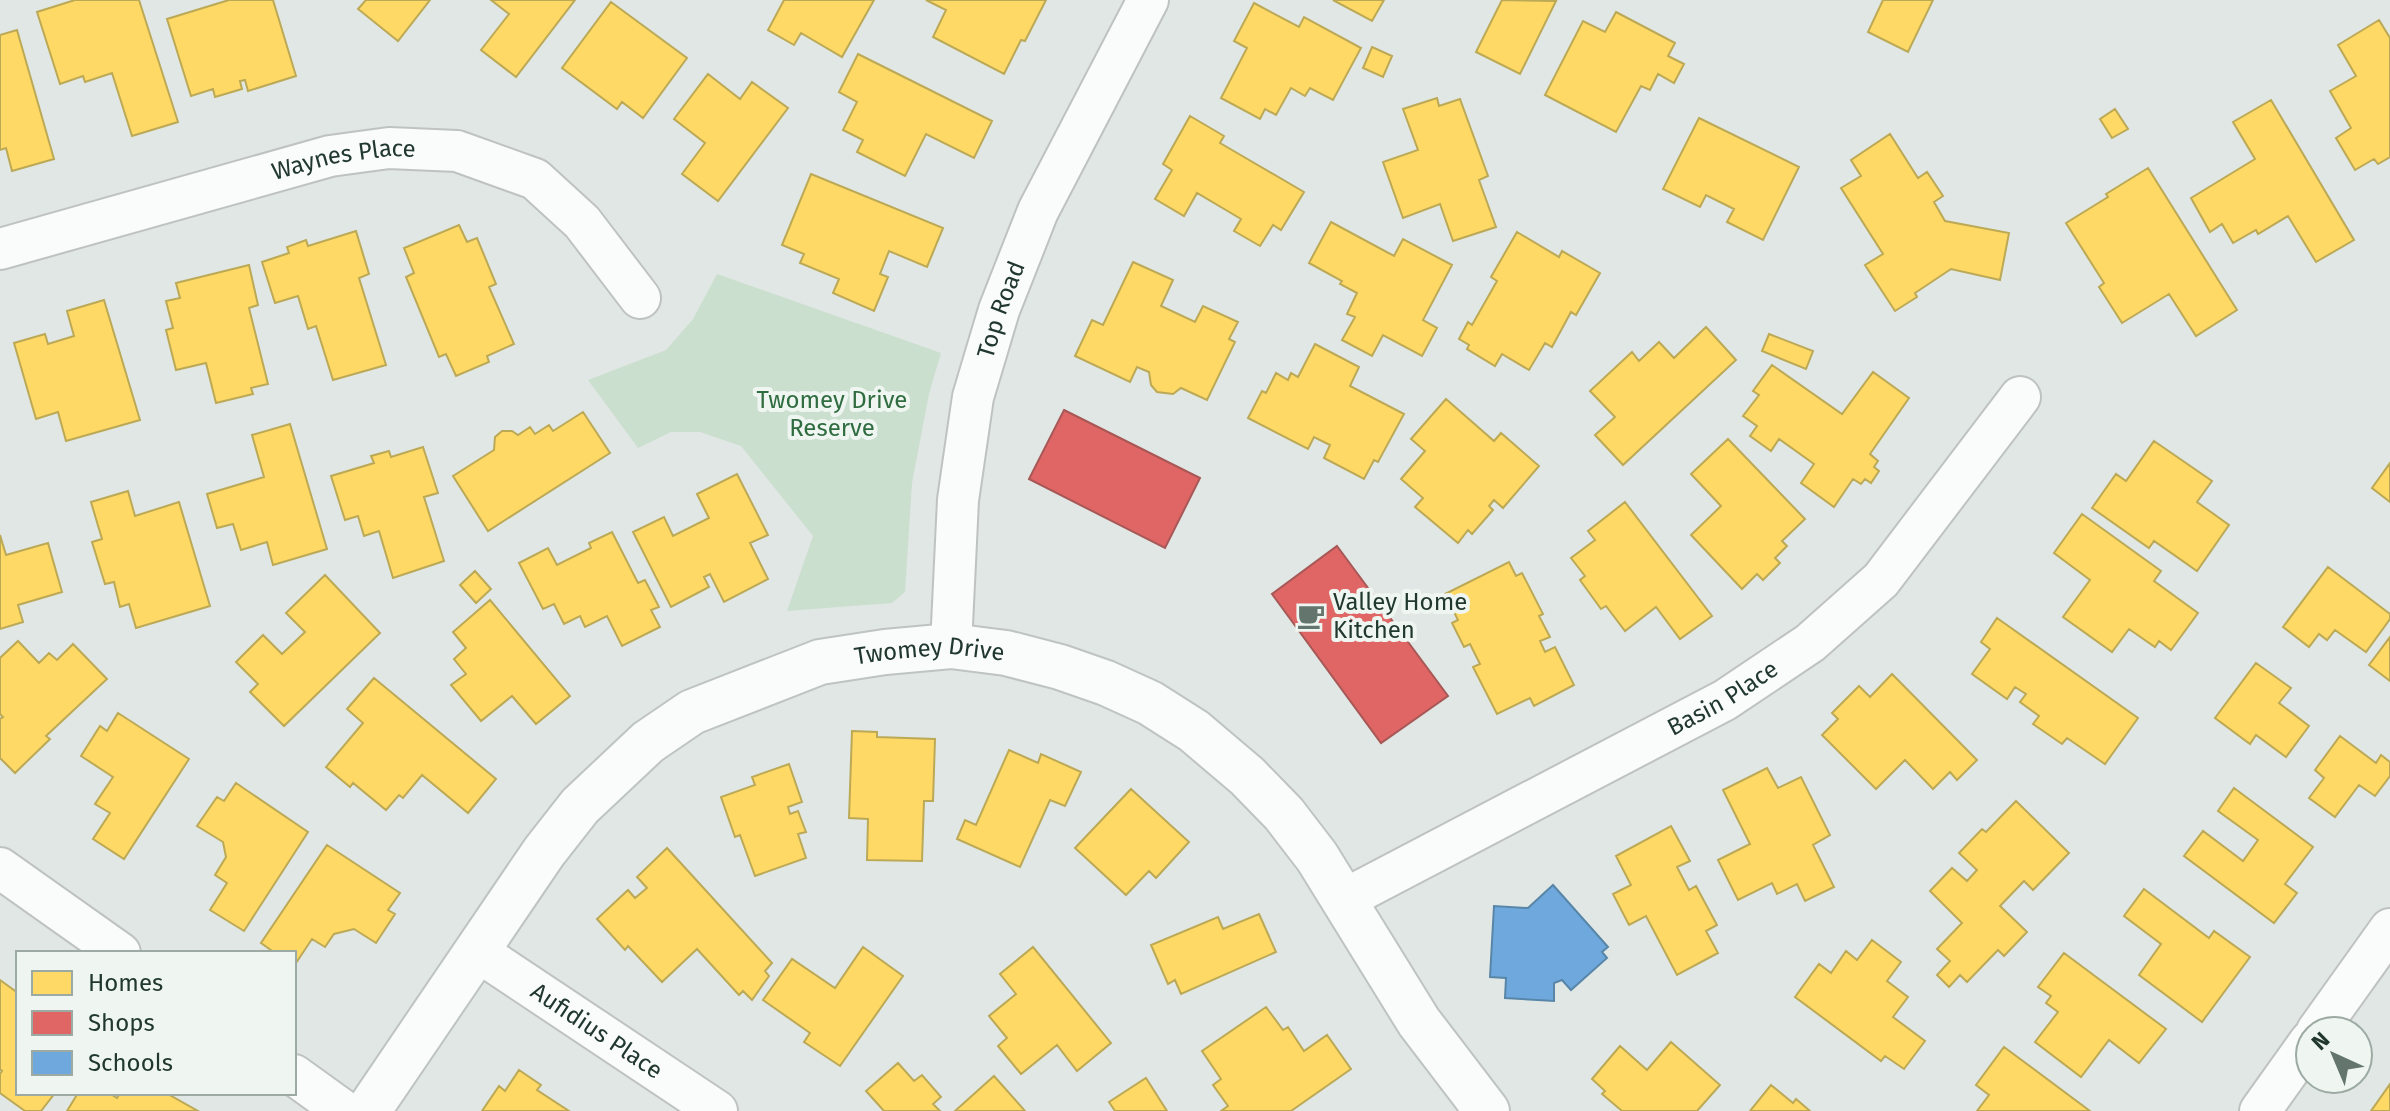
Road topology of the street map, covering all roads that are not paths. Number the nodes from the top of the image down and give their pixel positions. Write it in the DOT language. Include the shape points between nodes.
graph roads {
  1 [pos="1148,0"];
  2 [pos="0,249"];
  3 [pos="640,298"];
  4 [pos="2020,397"];
  5 [pos="951,646"];
  6 [pos="0,868"];
  7 [pos="1343,900"];
  8 [pos="2390,929"];
  9 [pos="117,951"];
  10 [pos="477,951"];
  11 [pos="2328,1015"];
  12 [pos="2294,1063"];
  13 [pos="296,1076"];
  14 [pos="344,1111"];
  15 [pos="368,1111"];
  16 [pos="717,1111"];
  17 [pos="1487,1111"];
  18 [pos="2260,1111"];
  1 -- 5 [label="street, Top Road" via="1038,211 999,310 973,397 960,485"];
  2 -- 3 [label="street, Waynes Place" via="330,156 389,148 457,151 535,179 582,222"];
  4 -- 7 [label="street, Basin Place" via="1881,580 1810,643 1725,700"];
  5 -- 7 [label="street, Twomey Drive" via="1006,653 1106,683 1194,731 1284,814"];
  5 -- 10 [label="street, Twomey Drive" via="820,662 692,712 648,742 580,806"];
  6 -- 9 [label="street"];
  7 -- 17 [label="street, Twomey Drive" via="1419,1022"];
  8 -- 11 [label="street"];
  10 -- 15 [label="street, Twomey Drive"];
  10 -- 16 [label="street, Aufidius Place"];
  12 -- 18 [label="street"];
  13 -- 14 [label="street"];
}
